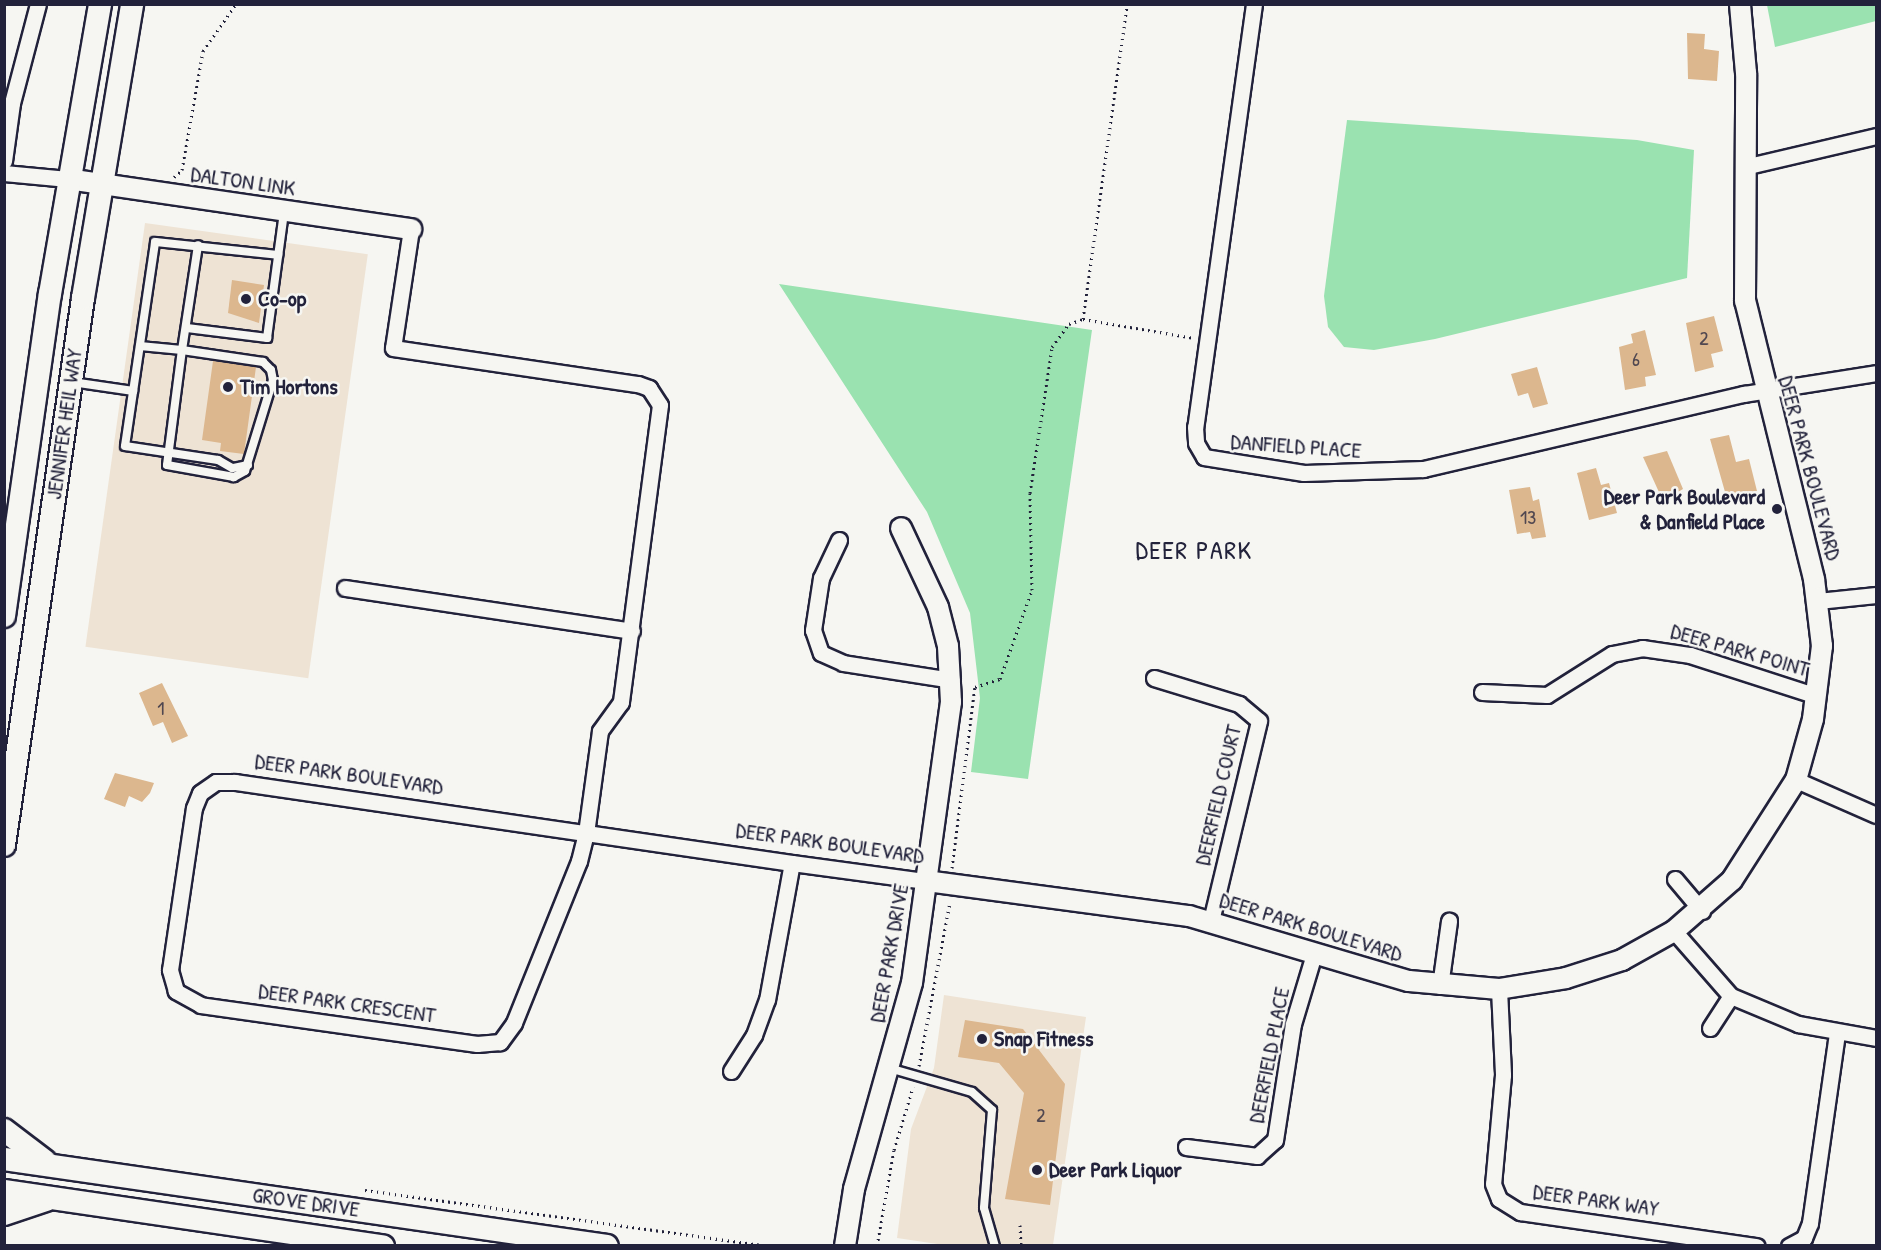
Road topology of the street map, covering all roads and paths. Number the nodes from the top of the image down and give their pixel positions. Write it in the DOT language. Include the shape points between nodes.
graph roads {
  1 [pos="38,4"];
  2 [pos="100,4"];
  3 [pos="132,4"];
  4 [pos="236,4"];
  5 [pos="1127,4"];
  6 [pos="1254,4"];
  7 [pos="1740,4"];
  8 [pos="1876,136"];
  9 [pos="4,161"];
  10 [pos="1744,167"];
  11 [pos="4,173"];
  12 [pos="68,179"];
  13 [pos="101,183"];
  14 [pos="157,192"];
  15 [pos="285,211"];
  16 [pos="411,229"];
  17 [pos="198,245"];
  18 [pos="278,255"];
  19 [pos="1083,319"];
  20 [pos="187,328"];
  21 [pos="1208,339"];
  22 [pos="140,346"];
  23 [pos="182,350"];
  24 [pos="1876,373"];
  25 [pos="70,382"];
  26 [pos="1764,390"];
  27 [pos="133,391"];
  28 [pos="169,453"];
  29 [pos="249,465"];
  30 [pos="901,528"];
  31 [pos="839,540"];
  32 [pos="345,588"];
  33 [pos="1876,595"];
  34 [pos="1818,601"];
  35 [pos="4,616"];
  36 [pos="632,631"];
  37 [pos="1154,678"];
  38 [pos="952,680"];
  39 [pos="975,687"];
  40 [pos="1482,692"];
  41 [pos="1817,696"];
  42 [pos="1796,780"];
  43 [pos="206,786"];
  44 [pos="1876,815"];
  45 [pos="586,833"];
  46 [pos="4,845"];
  47 [pos="792,863"];
  48 [pos="1675,879"];
  49 [pos="926,881"];
  50 [pos="1701,911"];
  51 [pos="1211,921"];
  52 [pos="1449,921"];
  53 [pos="1674,931"];
  54 [pos="1314,954"];
  55 [pos="1440,986"];
  56 [pos="1499,989"];
  57 [pos="1731,996"];
  58 [pos="1710,1028"];
  59 [pos="1837,1033"];
  60 [pos="1876,1038"];
  61 [pos="889,1068"];
  62 [pos="731,1071"];
  63 [pos="4,1130"];
  64 [pos="1186,1147"];
  65 [pos="4,1159"];
  66 [pos="54,1166"];
  67 [pos="361,1189"];
  68 [pos="4,1191"];
  69 [pos="54,1198"];
  70 [pos="4,1214"];
  71 [pos="1020,1225"];
  72 [pos="994,1243"];
  73 [pos="383,1245"];
  74 [pos="607,1245"];
  75 [pos="767,1245"];
  76 [pos="845,1245"];
  77 [pos="1021,1245"];
  78 [pos="1757,1245"];
  79 [pos="1789,1245"];
  1 -- 9 [label="street" via="12,103"];
  2 -- 12 [label="main road, JENNIFER HEIL WAY"];
  3 -- 13 [label="main road, JENNIFER HEIL WAY"];
  4 -- 14 [label="path" via="203,51 182,170"];
  5 -- 19 [label="path"];
  6 -- 21 [label="street, DANFIELD PLACE"];
  7 -- 10 [label="street, DEER PARK BOULEVARD" via="1745,52"];
  8 -- 10 [label="street"];
  10 -- 26 [label="street, DEER PARK BOULEVARD" via="1742,273"];
  11 -- 12 [label="street"];
  12 -- 13 [label="street, DALTON LINK"];
  12 -- 35 [label="main road, JENNIFER HEIL WAY"];
  13 -- 14 [label="street, DALTON LINK"];
  13 -- 25 [label="main road, JENNIFER HEIL WAY"];
  14 -- 15 [label="street, DALTON LINK"];
  15 -- 16 [label="street, DALTON LINK"];
  15 -- 18 [label="lane"];
  16 -- 36 [label="street" via="393,348 638,384 656,394 660,417"];
  17 -- 18 [label="lane"];
  17 -- 20 [label="lane"];
  17 -- 22 [label="lane" via="155,242"];
  18 -- 20 [label="lane" via="267,338"];
  19 -- 21 [label="path"];
  19 -- 39 [label="path" via="1058,334 1045,370 1030,494 1034,572 1028,606 1000,680"];
  20 -- 23 [label="lane"];
  21 -- 26 [label="street, DANFIELD PLACE" via="1195,427 1199,452 1218,463 1273,471 1353,474 1434,468"];
  22 -- 23 [label="lane"];
  22 -- 27 [label="lane"];
  23 -- 28 [label="lane"];
  23 -- 29 [label="lane" via="263,362 271,370 273,380"];
  24 -- 26 [label="street"];
  25 -- 27 [label="lane"];
  25 -- 46 [label="main road, JENNIFER HEIL WAY"];
  26 -- 34 [label="street, DEER PARK BOULEVARD"];
  27 -- 28 [label="lane" via="125,446"];
  28 -- 29 [label="lane" via="238,469"];
  28 -- 29 [label="lane" via="167,465 234,477"];
  30 -- 38 [label="street, DEER PARK DRIVE" via="938,607"];
  31 -- 38 [label="street" via="821,578 813,630 821,653 843,663"];
  32 -- 36 [label="street"];
  33 -- 34 [label="street"];
  34 -- 41 [label="street, DEER PARK BOULEVARD" via="1822,646"];
  36 -- 45 [label="street" via="621,702 600,731"];
  37 -- 51 [label="street, DEERFIELD COURT" via="1239,704 1259,721"];
  38 -- 49 [label="street, DEER PARK DRIVE"];
  40 -- 41 [label="street, DEER PARK POINT" via="1547,695 1612,654 1642,648 1681,652"];
  41 -- 42 [label="street, DEER PARK BOULEVARD"];
  42 -- 44 [label="street"];
  42 -- 50 [label="street, DEER PARK BOULEVARD" via="1744,867"];
  43 -- 45 [label="street, DEER PARK BOULEVARD" via="236,782"];
  43 -- 45 [label="street, DEER PARK CRESCENT" via="194,808 171,970 184,999 477,1044 500,1042 514,1023 575,874"];
  45 -- 47 [label="street, DEER PARK BOULEVARD"];
  47 -- 49 [label="street, DEER PARK BOULEVARD"];
  47 -- 62 [label="street" via="767,1000 754,1035"];
  48 -- 50 [label="street"];
  49 -- 51 [label="street, DEER PARK BOULEVARD"];
  49 -- 61 [label="street, DEER PARK DRIVE" via="912,983"];
  50 -- 53 [label="street, DEER PARK BOULEVARD"];
  51 -- 54 [label="street, DEER PARK BOULEVARD"];
  52 -- 55 [label="street"];
  53 -- 56 [label="street, DEER PARK BOULEVARD" via="1596,970"];
  53 -- 57 [label="street"];
  54 -- 55 [label="street, DEER PARK BOULEVARD"];
  54 -- 64 [label="street, DEERFIELD PLACE" via="1293,1024 1275,1140 1257,1156"];
  55 -- 56 [label="street, DEER PARK BOULEVARD"];
  56 -- 78 [label="street, DEER PARK WAY" via="1503,1075 1493,1184 1498,1199 1520,1212"];
  57 -- 58 [label="street"];
  57 -- 59 [label="street" via="1778,1017"];
  59 -- 60 [label="street"];
  59 -- 79 [label="street" via="1810,1223 1804,1238"];
  61 -- 72 [label="lane" via="972,1092 992,1110 984,1208"];
  61 -- 76 [label="street, DEER PARK DRIVE" via="854,1189"];
  63 -- 66 [label="main road"];
  65 -- 66 [label="main road, GROVE DRIVE"];
  66 -- 74 [label="main road, GROVE DRIVE"];
  67 -- 75 [label="path"];
  68 -- 69 [label="main road, GROVE DRIVE"];
  69 -- 70 [label="main road"];
  69 -- 73 [label="main road, GROVE DRIVE"];
  71 -- 77 [label="path"];
}
